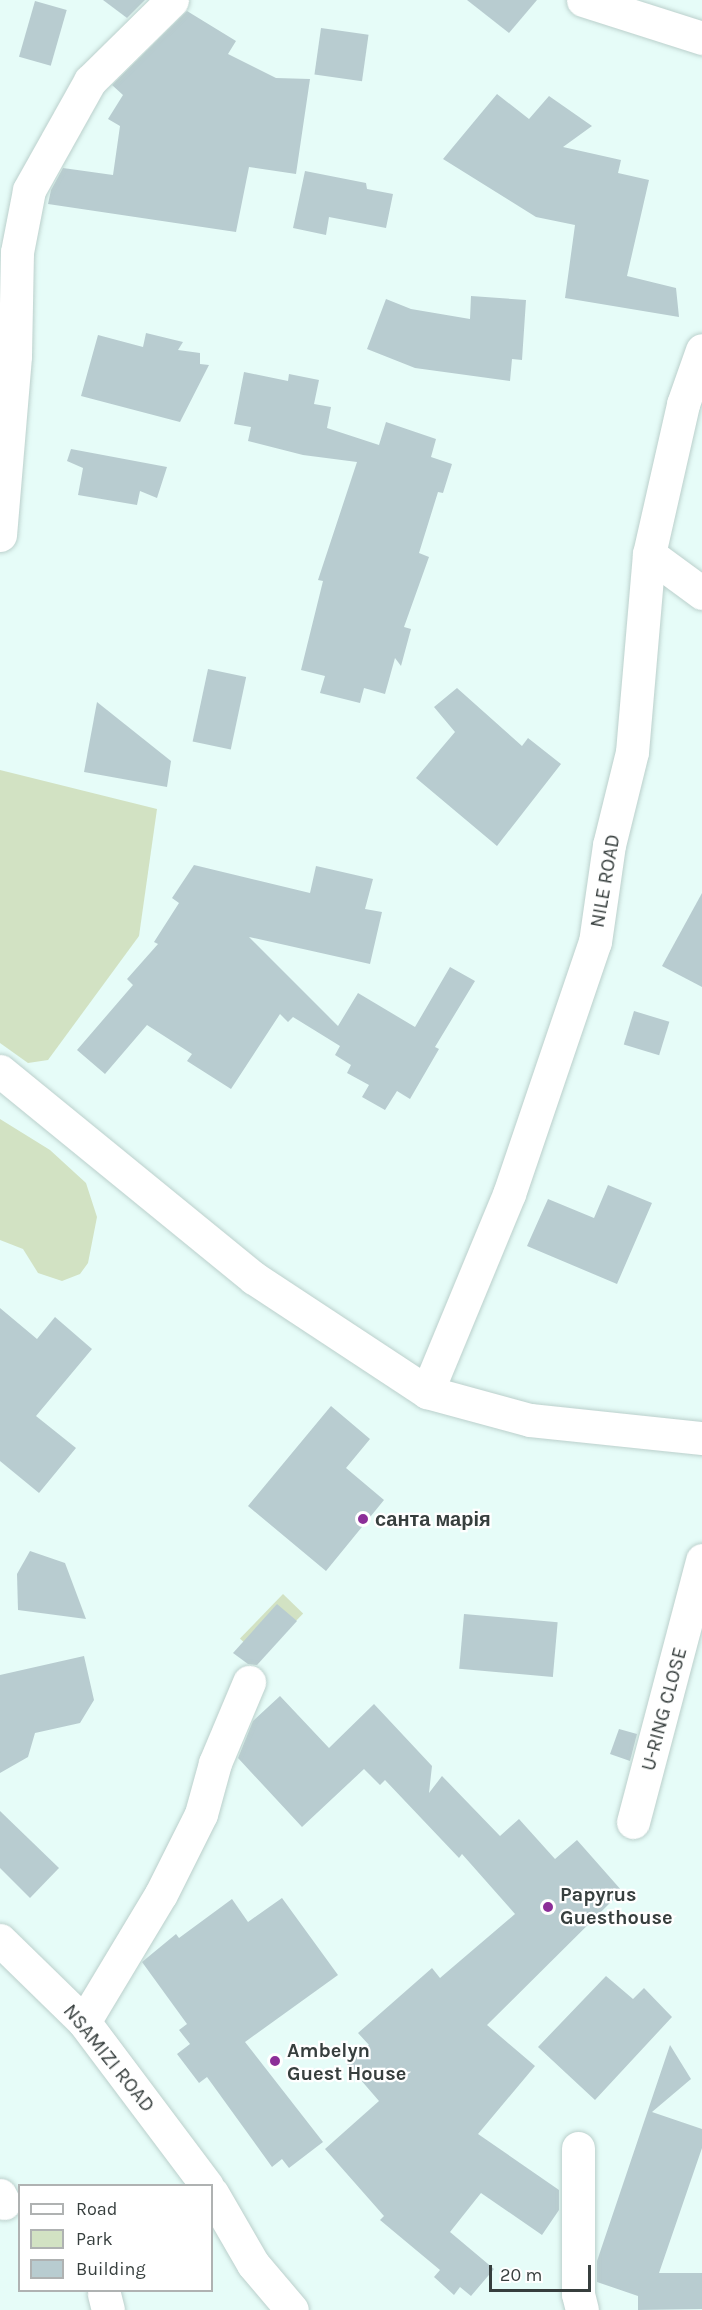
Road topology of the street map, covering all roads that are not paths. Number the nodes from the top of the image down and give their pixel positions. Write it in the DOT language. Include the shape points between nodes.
graph roads {
  1 [pos="172,0"];
  2 [pos="583,0"];
  3 [pos="702,38"];
  4 [pos="702,350"];
  5 [pos="0,535"];
  6 [pos="649,554"];
  7 [pos="702,593"];
  8 [pos="0,1071"];
  9 [pos="427,1392"];
  10 [pos="702,1438"];
  11 [pos="702,1560"];
  12 [pos="249,1683"];
  13 [pos="633,1822"];
  14 [pos="0,1940"];
  15 [pos="12,1968"];
  16 [pos="84,2022"];
  17 [pos="578,2148"];
  18 [pos="206,2184"];
  19 [pos="213,2195"];
  20 [pos="292,2310"];
  21 [pos="582,2310"];
  1 -- 5 [label="street" via="90,81 29,190 17,252 15,356"];
  2 -- 3 [label="street"];
  4 -- 6 [label="street, NILE ROAD" via="683,404"];
  6 -- 7 [label="street"];
  6 -- 9 [label="street, NILE ROAD" via="632,752 609,845 595,942 509,1194"];
  8 -- 9 [label="street" via="254,1278"];
  9 -- 10 [label="street" via="530,1420"];
  11 -- 13 [label="street, U-RING CLOSE"];
  12 -- 16 [label="street" via="215,1763 191,1834 161,1894"];
  14 -- 15 [label="street, NSAMIZI ROAD"];
  15 -- 16 [label="street, NSAMIZI ROAD"];
  16 -- 18 [label="street, NSAMIZI ROAD"];
  17 -- 21 [label="street" via="578,2294"];
  19 -- 20 [label="street" via="254,2264"];
}
